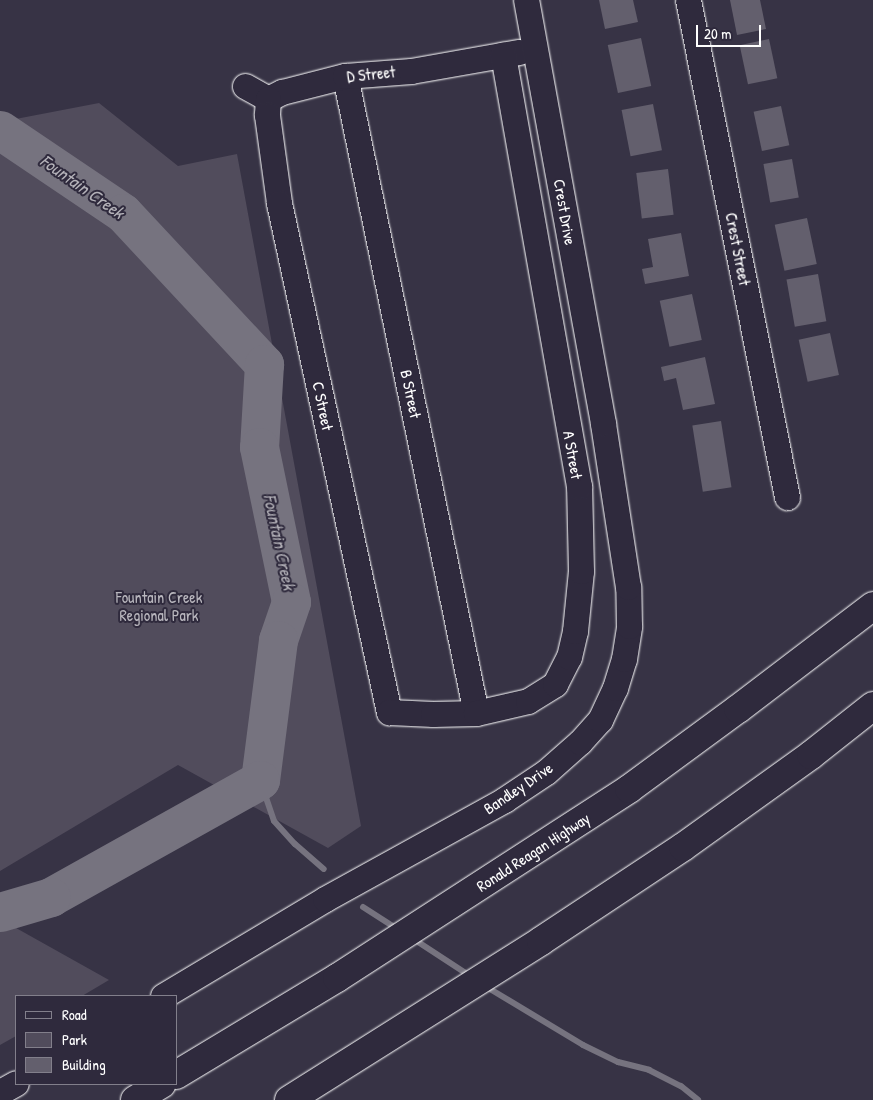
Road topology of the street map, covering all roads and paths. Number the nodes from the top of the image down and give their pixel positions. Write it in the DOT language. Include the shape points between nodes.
graph roads {
  1 [pos="526,0"];
  2 [pos="688,0"];
  3 [pos="535,50"];
  4 [pos="502,54"];
  5 [pos="346,76"];
  6 [pos="245,86"];
  7 [pos="268,99"];
  8 [pos="603,423"];
  9 [pos="787,498"];
  10 [pos="873,606"];
  11 [pos="873,706"];
  12 [pos="389,712"];
  13 [pos="476,713"];
  14 [pos="165,995"];
  15 [pos="178,1074"];
  16 [pos="15,1084"];
  17 [pos="160,1085"];
  18 [pos="0,1092"];
  19 [pos="135,1100"];
  20 [pos="289,1100"];
  1 -- 3 [label="street, Crest Drive"];
  2 -- 9 [label="street, Crest Street"];
  3 -- 4 [label="street, D Street"];
  3 -- 8 [label="street, Crest Drive"];
  4 -- 5 [label="street, D Street" via="411,71"];
  4 -- 13 [label="street, A Street" via="579,486 581,570 575,631 569,657 555,684 528,701"];
  5 -- 7 [label="street, D Street" via="282,92"];
  5 -- 13 [label="street, B Street"];
  6 -- 7 [label="street"];
  7 -- 12 [label="street, C Street" via="267,114 279,203"];
  8 -- 14 [label="street, Bandley Drive" via="628,587 629,626 615,688 600,720 546,772 504,800 325,899"];
  10 -- 15 [label="highway, Ronald Reagan Highway" via="629,789 372,956"];
  11 -- 20 [label="highway" via="683,847 426,1015"];
  12 -- 13 [label="street, A Street"];
  16 -- 18 [label="street"];
  17 -- 19 [label="highway"];
}
